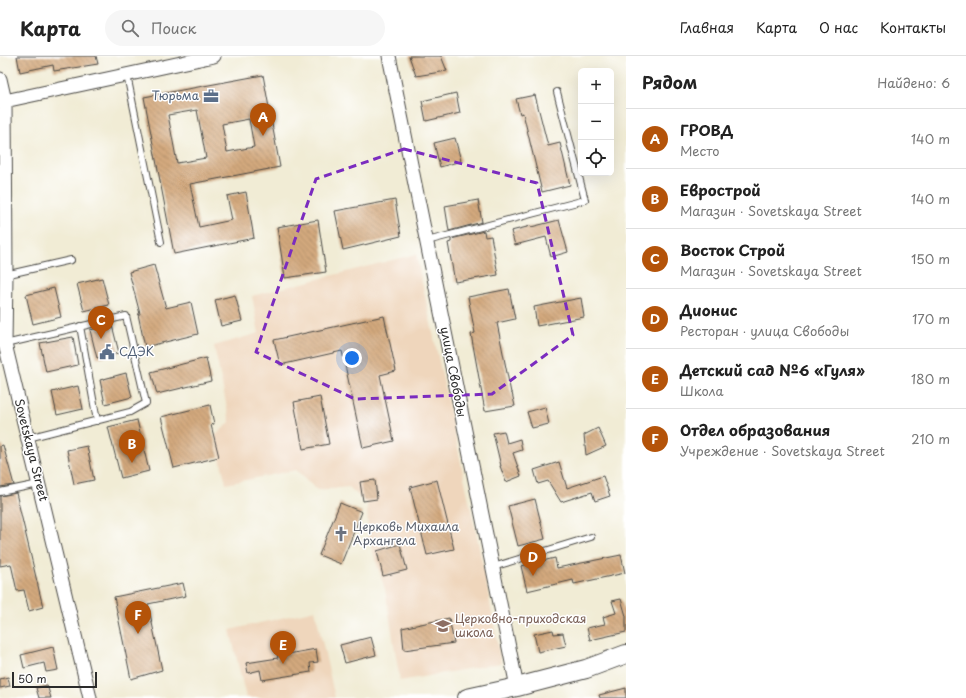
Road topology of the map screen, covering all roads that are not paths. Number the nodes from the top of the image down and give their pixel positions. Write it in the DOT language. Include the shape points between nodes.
graph roads {
  1 [pos="214,56"];
  2 [pos="389,56"];
  3 [pos="127,76"];
  4 [pos="0,79"];
  5 [pos="557,92"];
  6 [pos="3,102"];
  7 [pos="427,241"];
  8 [pos="161,242"];
  9 [pos="71,260"];
  10 [pos="3,276"];
  11 [pos="0,325"];
  12 [pos="80,326"];
  13 [pos="5,344"];
  14 [pos="97,420"];
  15 [pos="28,438"];
  16 [pos="39,484"];
  17 [pos="0,492"];
  18 [pos="591,537"];
  19 [pos="492,567"];
  20 [pos="626,654"];
  21 [pos="517,687"];
  22 [pos="90,698"];
  23 [pos="467,698"];
  1 -- 3 [label="street"];
  2 -- 7 [label="street, улица Свободы"];
  3 -- 6 [label="street"];
  3 -- 8 [label="lane"];
  4 -- 6 [label="street, Sovetskaya Street"];
  5 -- 7 [label="lane" via="585,200"];
  6 -- 10 [label="street, Sovetskaya Street"];
  7 -- 19 [label="street, улица Свободы"];
  9 -- 10 [label="lane"];
  10 -- 13 [label="street, Sovetskaya Street"];
  11 -- 13 [label="street"];
  12 -- 13 [label="lane"];
  12 -- 14 [label="lane"];
  12 -- 14 [label="lane" via="126,316 146,402 130,412"];
  13 -- 15 [label="street, Sovetskaya Street"];
  14 -- 15 [label="lane"];
  15 -- 16 [label="street, Sovetskaya Street"];
  16 -- 17 [label="lane"];
  16 -- 22 [label="street, Sovetskaya Street"];
  18 -- 19 [label="lane"];
  19 -- 21 [label="street, улица Свободы"];
  20 -- 21 [label="main road" via="586,669"];
  21 -- 23 [label="main road"];
}
